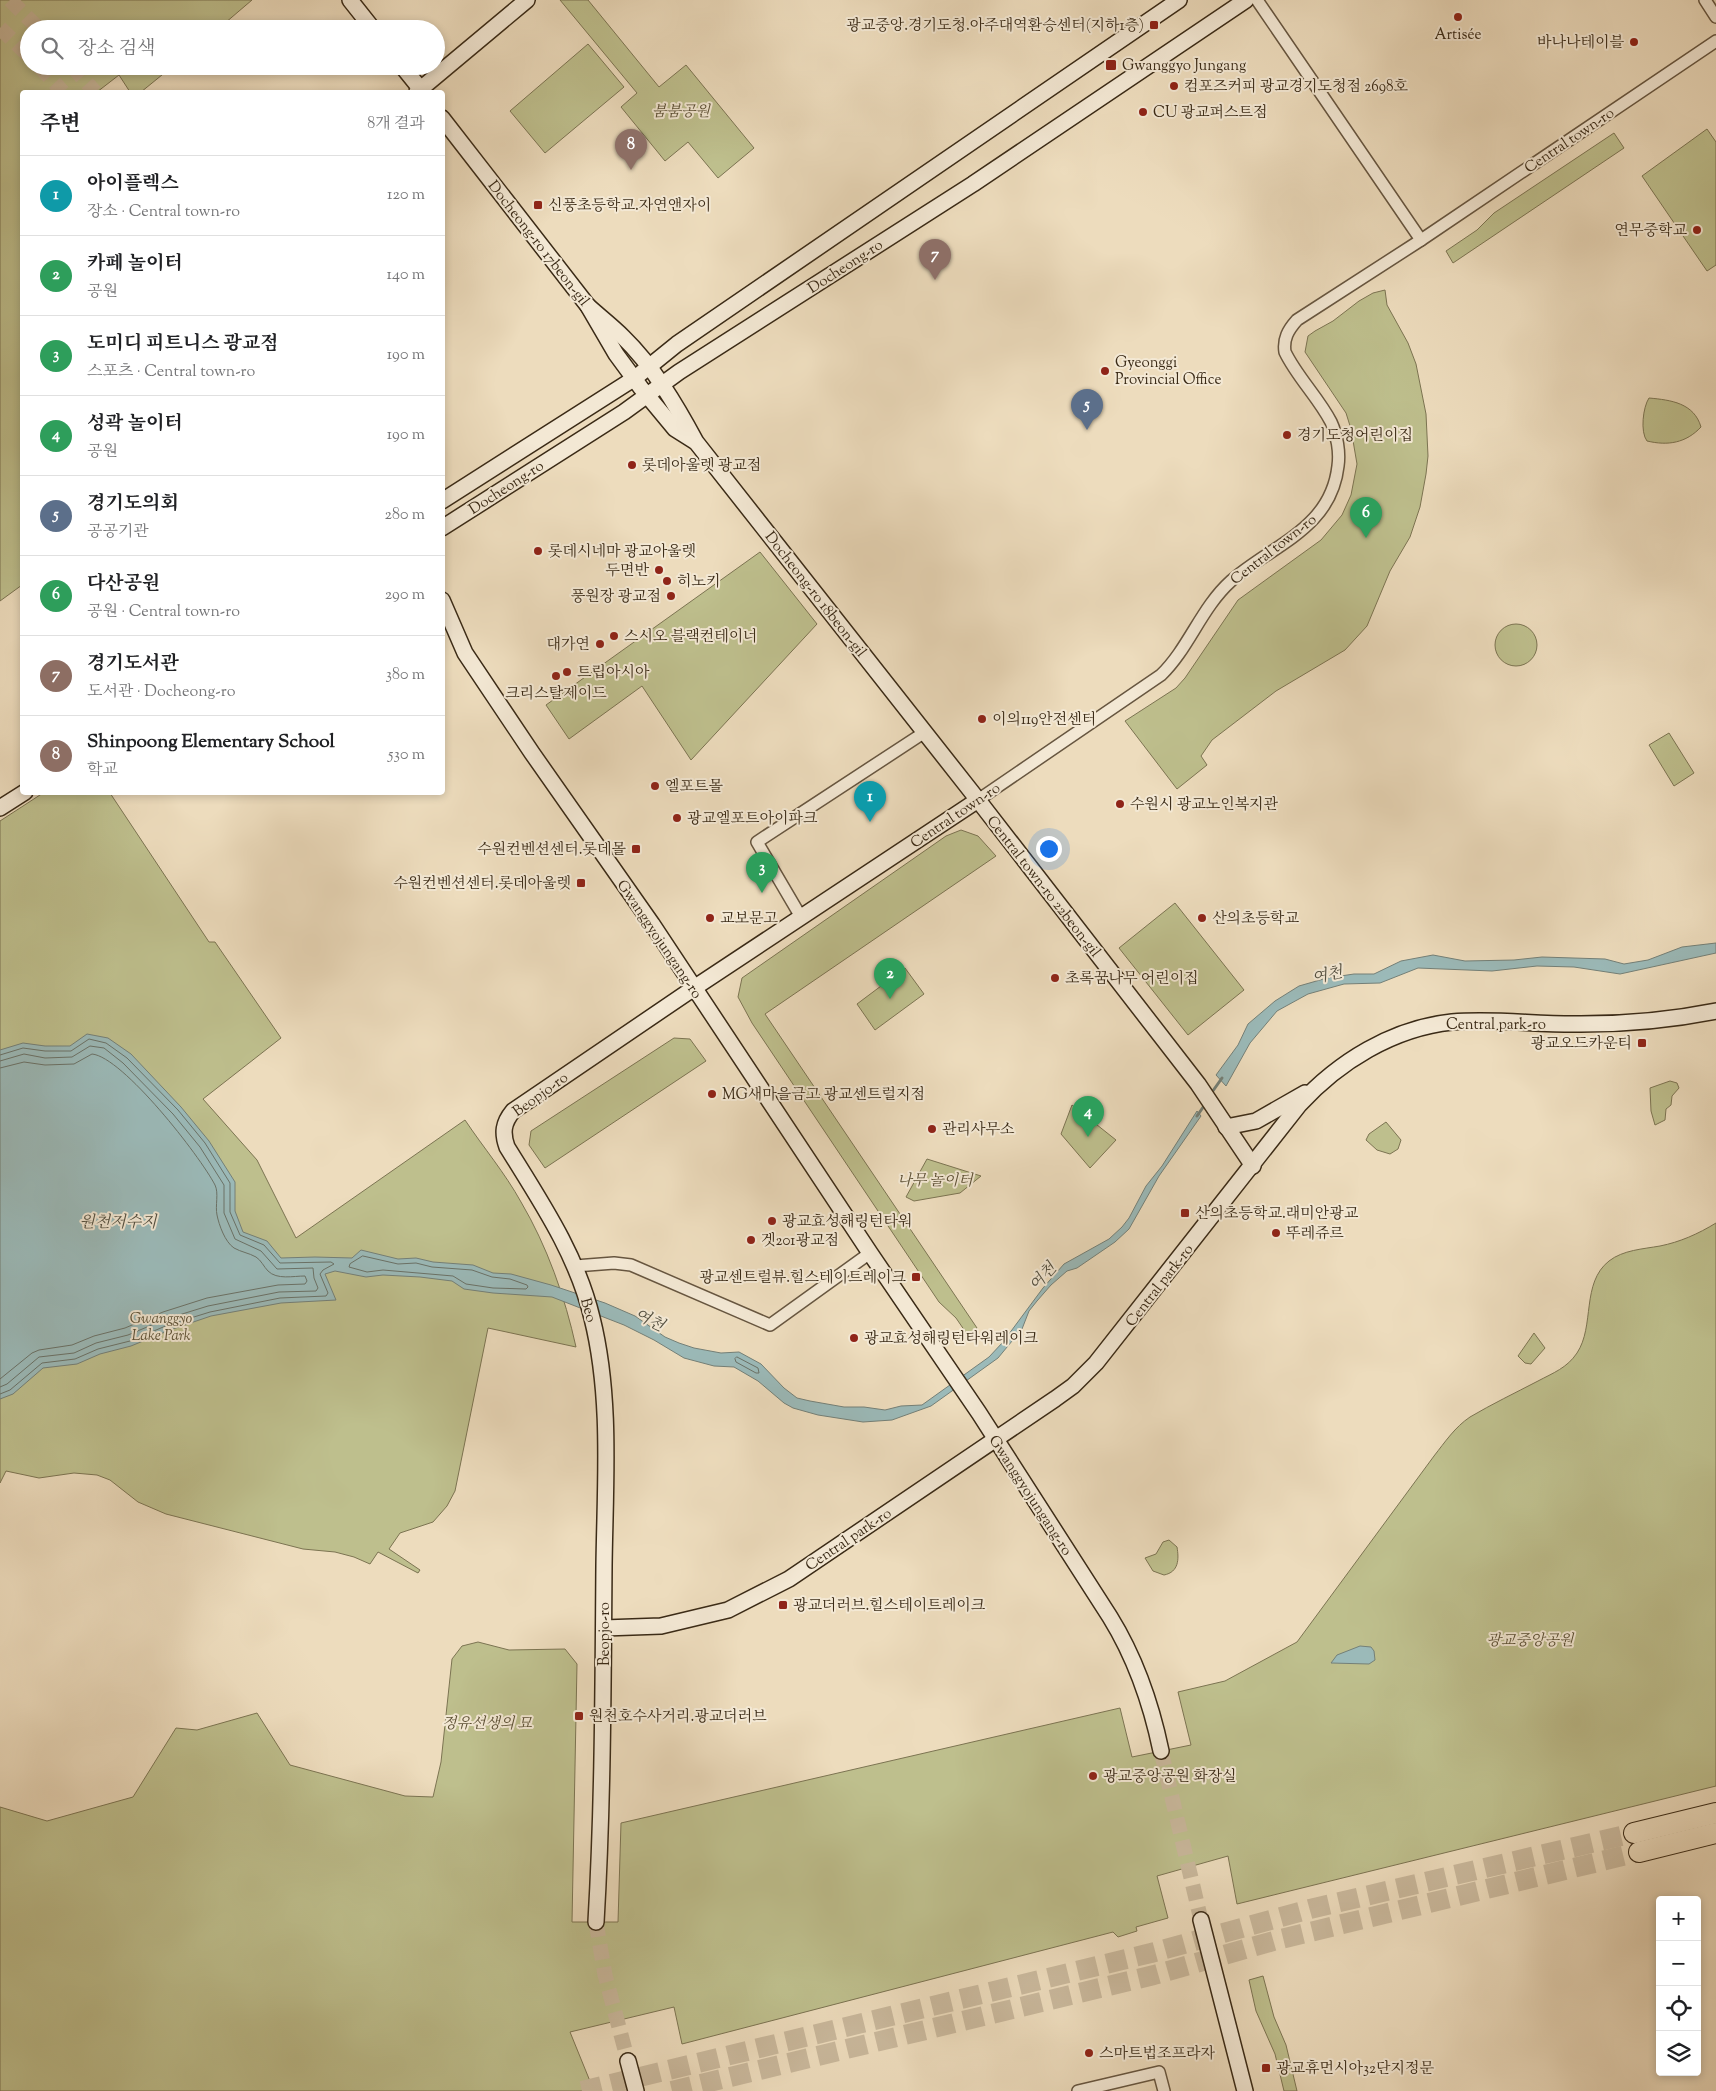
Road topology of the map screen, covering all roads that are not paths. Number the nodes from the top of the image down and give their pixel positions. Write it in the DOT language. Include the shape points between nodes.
graph roads {
  1 [pos="350,0"];
  2 [pos="527,0"];
  3 [pos="1178,0"];
  4 [pos="1246,0"];
  5 [pos="1257,0"];
  6 [pos="1705,0"];
  7 [pos="1716,17"];
  8 [pos="366,20"];
  9 [pos="1716,40"];
  10 [pos="445,71"];
  11 [pos="408,75"];
  12 [pos="440,75"];
  13 [pos="419,90"];
  14 [pos="422,90"];
  15 [pos="445,122"];
  16 [pos="1422,240"];
  17 [pos="588,306"];
  18 [pos="648,368"];
  19 [pos="635,378"];
  20 [pos="662,384"];
  21 [pos="647,394"];
  22 [pos="696,442"];
  23 [pos="445,500"];
  24 [pos="445,526"];
  25 [pos="445,607"];
  26 [pos="445,633"];
  27 [pos="465,653"];
  28 [pos="925,732"];
  29 [pos="20,795"];
  30 [pos="978,800"];
  31 [pos="0,808"];
  32 [pos="801,917"];
  33 [pos="694,988"];
  34 [pos="1716,1011"];
  35 [pos="1317,1087"];
  36 [pos="1226,1126"];
  37 [pos="1252,1166"];
  38 [pos="870,1253"];
  39 [pos="576,1270"];
  40 [pos="598,1347"];
  41 [pos="994,1439"];
  42 [pos="604,1628"];
  43 [pos="1161,1751"];
  44 [pos="1716,1813"];
  45 [pos="1716,1833"];
  46 [pos="1201,1920"];
  47 [pos="596,1922"];
  48 [pos="628,2062"];
  49 [pos="636,2091"];
  50 [pos="1078,2091"];
  51 [pos="1164,2091"];
  52 [pos="1245,2091"];
  1 -- 8 [label="street"];
  2 -- 10 [label="street"];
  3 -- 18 [label="street, Docheong-ro" via="678,344"];
  4 -- 20 [label="street, Docheong-ro" via="973,184"];
  5 -- 16 [label="street"];
  6 -- 7 [label="street"];
  9 -- 16 [label="street, Central town-ro"];
  11 -- 13 [label="street"];
  12 -- 14 [label="street"];
  15 -- 17 [label="street, Docheong-ro 17beon-gil"];
  16 -- 30 [label="street, Central town-ro" via="1297,320 1286,334 1285,352 1322,407 1336,437 1337,478 1322,512 1225,587 1182,651 1161,675"];
  17 -- 18 [label="street, Docheong-ro 17beon-gil" via="624,338"];
  17 -- 19 [label="street" via="616,354"];
  18 -- 19 [label="street, Docheong-ro"];
  18 -- 20 [label="street, Docheong-ro 17beon-gil"];
  19 -- 21 [label="street"];
  19 -- 23 [label="street, Docheong-ro"];
  20 -- 21 [label="street, Docheong-ro"];
  20 -- 22 [label="street, Docheong-ro 18beon-gil"];
  21 -- 22 [label="street" via="675,429"];
  21 -- 24 [label="street, Docheong-ro"];
  22 -- 28 [label="street, Docheong-ro 18beon-gil"];
  25 -- 27 [label="street"];
  26 -- 27 [label="street, Gwanggyojungang-ro"];
  27 -- 33 [label="street, Gwanggyojungang-ro"];
  28 -- 30 [label="street, Docheong-ro 18beon-gil"];
  28 -- 32 [label="street" via="757,842"];
  29 -- 31 [label="street"];
  30 -- 32 [label="street, Central town-ro"];
  30 -- 36 [label="street, Central town-ro 22beon-gil" via="1198,1084"];
  32 -- 33 [label="street, Central town-ro"];
  33 -- 38 [label="street, Gwanggyojungang-ro"];
  33 -- 39 [label="street, Beopjo-ro" via="513,1112 506,1120 504,1138 507,1147 556,1226"];
  34 -- 35 [label="street, Central park-ro" via="1642,1022 1439,1024 1406,1032 1379,1044"];
  35 -- 36 [label="street" via="1256,1121"];
  35 -- 37 [label="street, Central park-ro"];
  36 -- 37 [label="street, Central town-ro 22beon-gil"];
  37 -- 41 [label="street, Central park-ro" via="1086,1374 1055,1400"];
  38 -- 39 [label="street" via="770,1325 631,1265 614,1263"];
  38 -- 41 [label="street, Gwanggyojungang-ro"];
  39 -- 40 [label="street, Beo"];
  40 -- 42 [label="street, Beopjo-ro" via="605,1434"];
  41 -- 42 [label="street, Central park-ro" via="789,1579 728,1610 661,1626"];
  41 -- 43 [label="street, Gwanggyojungang-ro" via="1125,1641 1150,1704"];
  42 -- 47 [label="street, Beopjo-ro" via="604,1754"];
  44 -- 45 [label="highway" via="1637,1842"];
  46 -- 52 [label="street"];
  48 -- 49 [label="street"];
  50 -- 51 [label="street" via="1159,2072"];
}
